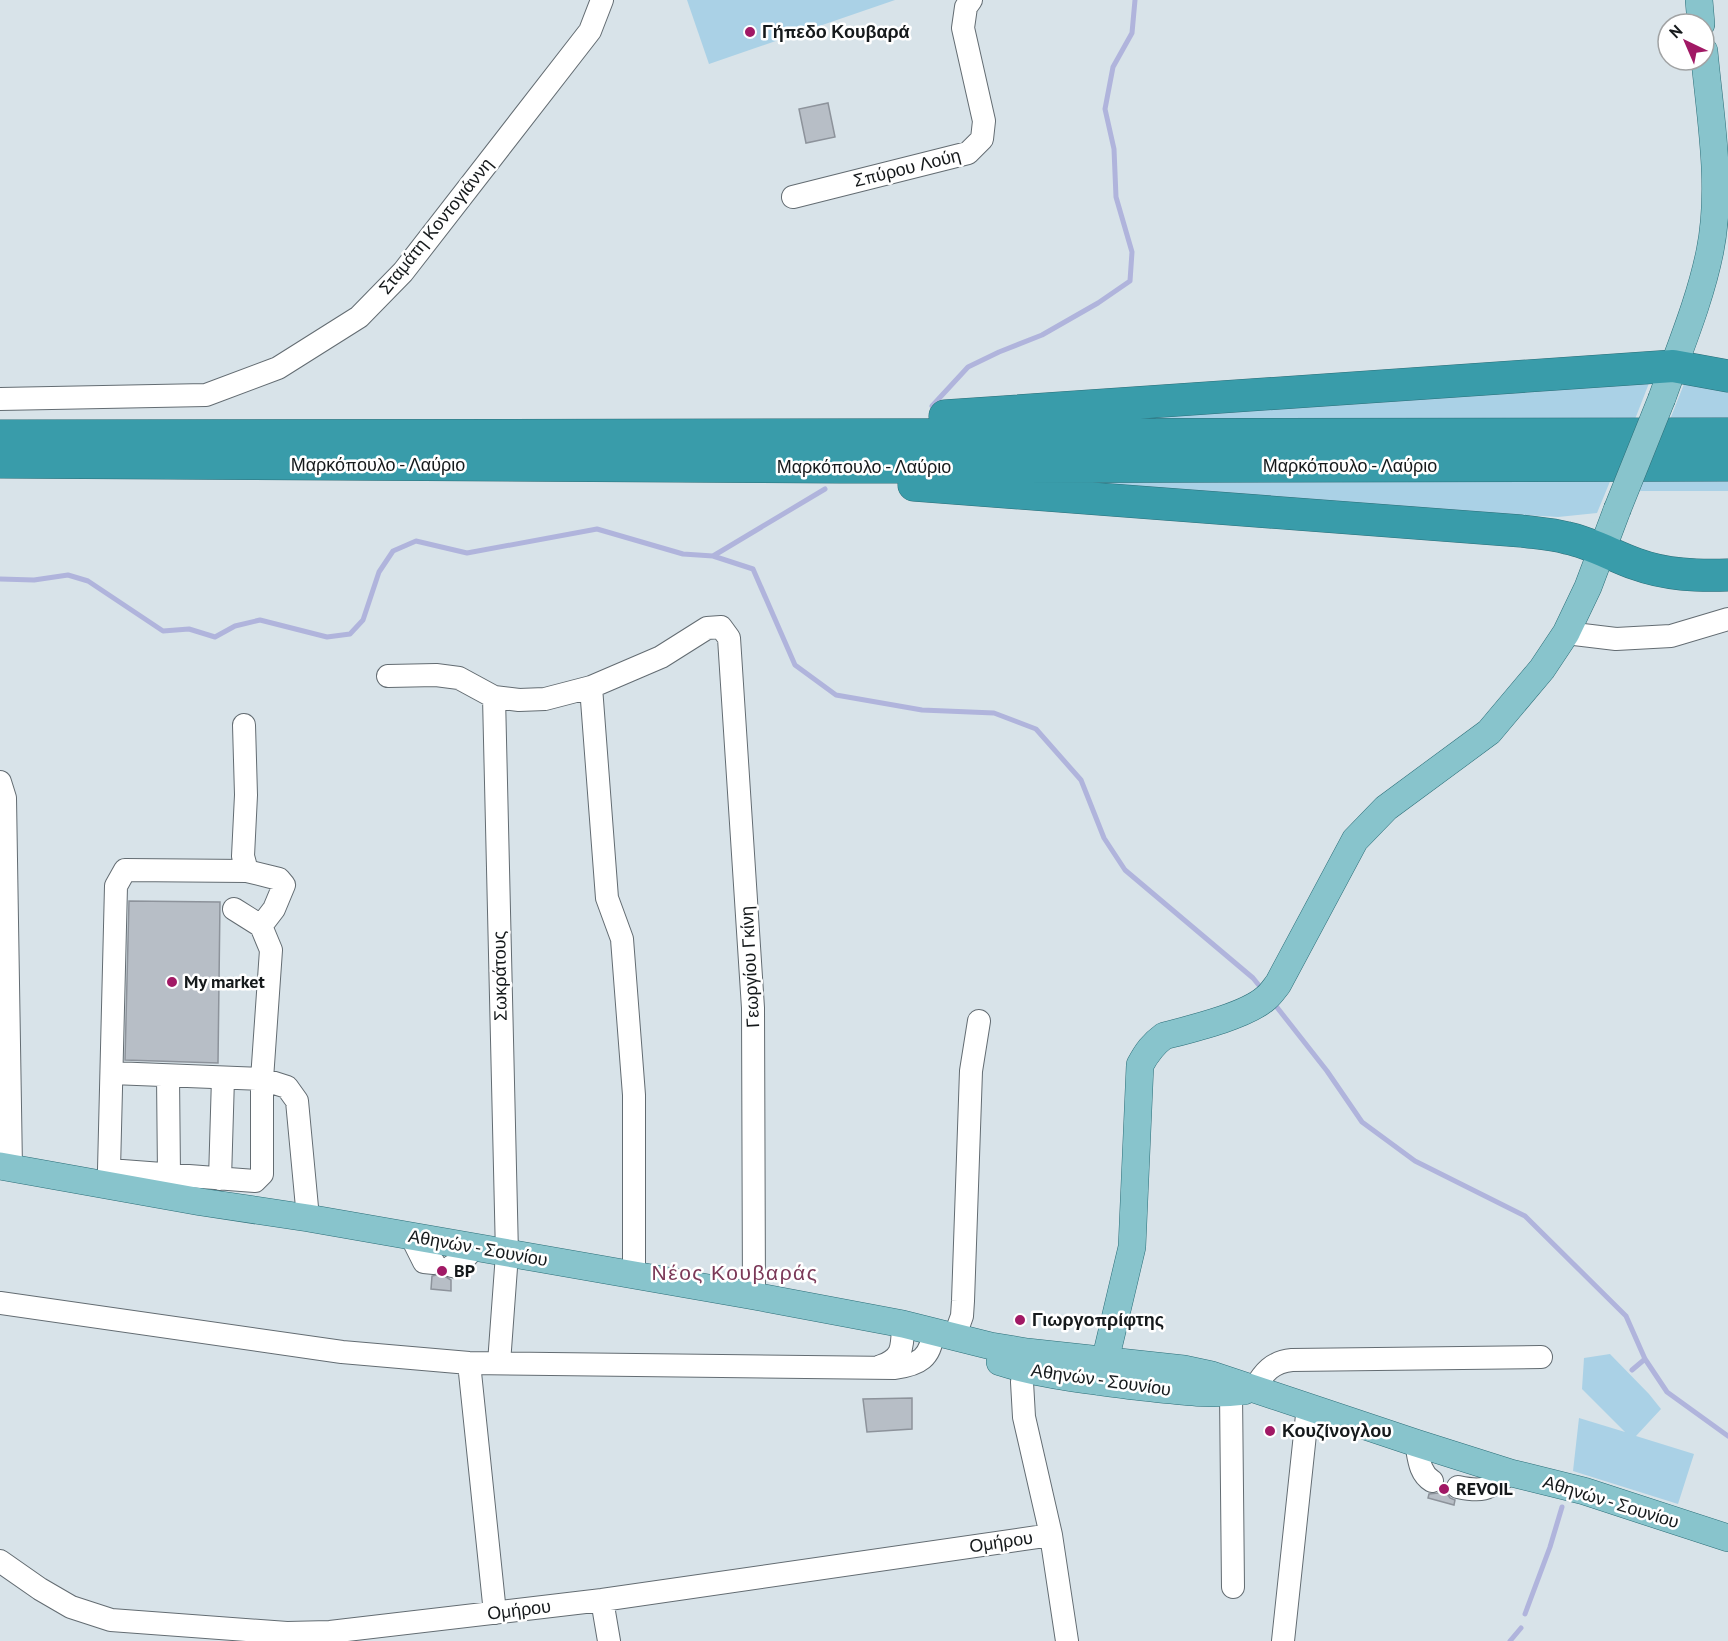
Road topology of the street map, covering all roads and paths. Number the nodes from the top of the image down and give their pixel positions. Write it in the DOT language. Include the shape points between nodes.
graph roads {
  1 [pos="602,0"];
  2 [pos="971,0"];
  3 [pos="1706,72"];
  4 [pos="794,196"];
  5 [pos="1673,366"];
  6 [pos="1728,376"];
  7 [pos="0,399"];
  8 [pos="1728,434"];
  9 [pos="762,435"];
  10 [pos="0,436"];
  11 [pos="0,462"];
  12 [pos="1728,465"];
  13 [pos="840,468"];
  14 [pos="1602,549"];
  15 [pos="1728,575"];
  16 [pos="1728,619"];
  17 [pos="1566,633"];
  18 [pos="388,676"];
  19 [pos="591,687"];
  20 [pos="494,697"];
  21 [pos="244,725"];
  22 [pos="0,782"];
  23 [pos="247,871"];
  24 [pos="234,909"];
  25 [pos="261,926"];
  26 [pos="979,1021"];
  27 [pos="112,1073"];
  28 [pos="168,1076"];
  29 [pos="223,1078"];
  30 [pos="262,1079"];
  31 [pos="5,1167"];
  32 [pos="220,1179"];
  33 [pos="155,1180"];
  34 [pos="198,1190"];
  35 [pos="308,1218"];
  36 [pos="411,1236"];
  37 [pos="475,1247"];
  38 [pos="507,1254"];
  39 [pos="634,1275"];
  40 [pos="754,1296"];
  41 [pos="0,1303"];
  42 [pos="903,1324"];
  43 [pos="944,1335"];
  44 [pos="1541,1357"];
  45 [pos="1026,1361"];
  46 [pos="469,1363"];
  47 [pos="499,1363"];
  48 [pos="881,1366"];
  49 [pos="1102,1371"];
  50 [pos="1243,1391"];
  51 [pos="1308,1406"];
  52 [pos="1416,1443"];
  53 [pos="1510,1473"];
  54 [pos="1432,1481"];
  55 [pos="1458,1487"];
  56 [pos="1051,1534"];
  57 [pos="1728,1538"];
  58 [pos="0,1561"];
  59 [pos="1233,1587"];
  60 [pos="602,1600"];
  61 [pos="495,1613"];
  62 [pos="330,1636"];
  63 [pos="609,1641"];
  64 [pos="1067,1641"];
  65 [pos="1283,1641"];
  1 -- 7 [label="street, Σταμάτη Κοντογιάννη" via="590,31 403,272 359,317 278,368 206,395"];
  2 -- 4 [label="street, Σπύρου Λούη" via="963,28 984,121 982,140 968,153"];
  3 -- 5 [label="main road" via="1715,165 1714,223 1703,284"];
  5 -- 6 [label="highway"];
  5 -- 9 [label="highway" via="796,424"];
  5 -- 14 [label="main road, bridge"];
  8 -- 9 [label="highway, Μαρκόπουλο - Λαύριο"];
  9 -- 10 [label="highway, Μαρκόπουλο - Λαύριο"];
  11 -- 13 [label="highway, Μαρκόπουλο - Λαύριο"];
  12 -- 13 [label="highway, Μαρκόπουλο - Λαύριο"];
  13 -- 14 [label="highway" via="918,486 1521,531 1568,538"];
  14 -- 15 [label="highway" via="1662,572"];
  14 -- 17 [label="main road"];
  16 -- 17 [label="street" via="1671,636 1616,639"];
  17 -- 49 [label="main road" via="1542,669 1489,732 1386,808 1355,840 1268,997 1258,1005 1164,1036 1154,1043 1140,1065 1132,1247"];
  18 -- 20 [label="street" via="459,678"];
  19 -- 20 [label="street" via="545,699"];
  19 -- 39 [label="street" via="607,898 622,939 634,1095"];
  19 -- 40 [label="street, Γεωργίου Γκίνη" via="661,657 706,628 721,627 729,638 753,1008"];
  20 -- 38 [label="street, Σωκράτους"];
  21 -- 23 [label="street" via="243,856"];
  22 -- 31 [label="street" via="5,798"];
  23 -- 25 [label="street" via="279,879 284,885 274,909"];
  23 -- 27 [label="street" via="125,870 116,886"];
  24 -- 25 [label="street"];
  25 -- 30 [label="street" via="271,950"];
  26 -- 43 [label="street" via="971,1071 962,1308 959,1327"];
  27 -- 28 [label="street"];
  27 -- 33 [label="street" via="109,1170"];
  28 -- 29 [label="street"];
  28 -- 33 [label="street"];
  29 -- 30 [label="street"];
  29 -- 32 [label="street"];
  30 -- 32 [label="street" via="262,1174 255,1181"];
  30 -- 35 [label="street" via="287,1087 297,1101"];
  31 -- 33 [label="main road, Αθηνών - Σουνίου"];
  32 -- 34 [label="street"];
  33 -- 34 [label="main road, Αθηνών - Σουνίου"];
  34 -- 35 [label="main road, Αθηνών - Σουνίου"];
  35 -- 36 [label="main road, Αθηνών - Σουνίου"];
  36 -- 37 [label="main road, Αθηνών - Σουνίου"];
  36 -- 37 [label="street" via="424,1262 457,1267"];
  37 -- 38 [label="main road, Αθηνών - Σουνίου"];
  38 -- 39 [label="main road, Αθηνών - Σουνίου"];
  38 -- 47 [label="street, Σωκράτους"];
  39 -- 40 [label="main road, Αθηνών - Σουνίου"];
  40 -- 42 [label="main road, Αθηνών - Σουνίου"];
  41 -- 46 [label="street" via="342,1353"];
  42 -- 43 [label="main road, Αθηνών - Σουνίου"];
  42 -- 48 [label="street" via="900,1352 896,1359"];
  43 -- 45 [label="main road, Αθηνών - Σουνίου" via="992,1360"];
  43 -- 48 [label="street" via="922,1360 904,1367"];
  44 -- 50 [label="street" via="1280,1361"];
  45 -- 49 [label="main road, Αθηνών - Σουνίου"];
  45 -- 56 [label="street" via="1024,1417"];
  46 -- 47 [label="street"];
  46 -- 61 [label="street"];
  47 -- 48 [label="street"];
  49 -- 50 [label="main road, Αθηνών - Σουνίου" via="1212,1375"];
  50 -- 51 [label="main road, Αθηνών - Σουνίου"];
  50 -- 59 [label="street"];
  51 -- 52 [label="main road, Αθηνών - Σουνίου"];
  51 -- 65 [label="street"];
  52 -- 53 [label="main road, Αθηνών - Σουνίου"];
  52 -- 54 [label="street" via="1421,1471"];
  53 -- 55 [label="street" via="1484,1490"];
  53 -- 57 [label="main road, Αθηνών - Σουνίου" via="1584,1491"];
  56 -- 60 [label="street, Ομήρου"];
  56 -- 64 [label="street"];
  58 -- 62 [label="street, Ομήρου" via="71,1607 111,1620"];
  60 -- 61 [label="street, Ομήρου"];
  60 -- 63 [label="street"];
  61 -- 62 [label="street, Ομήρου"];
}
